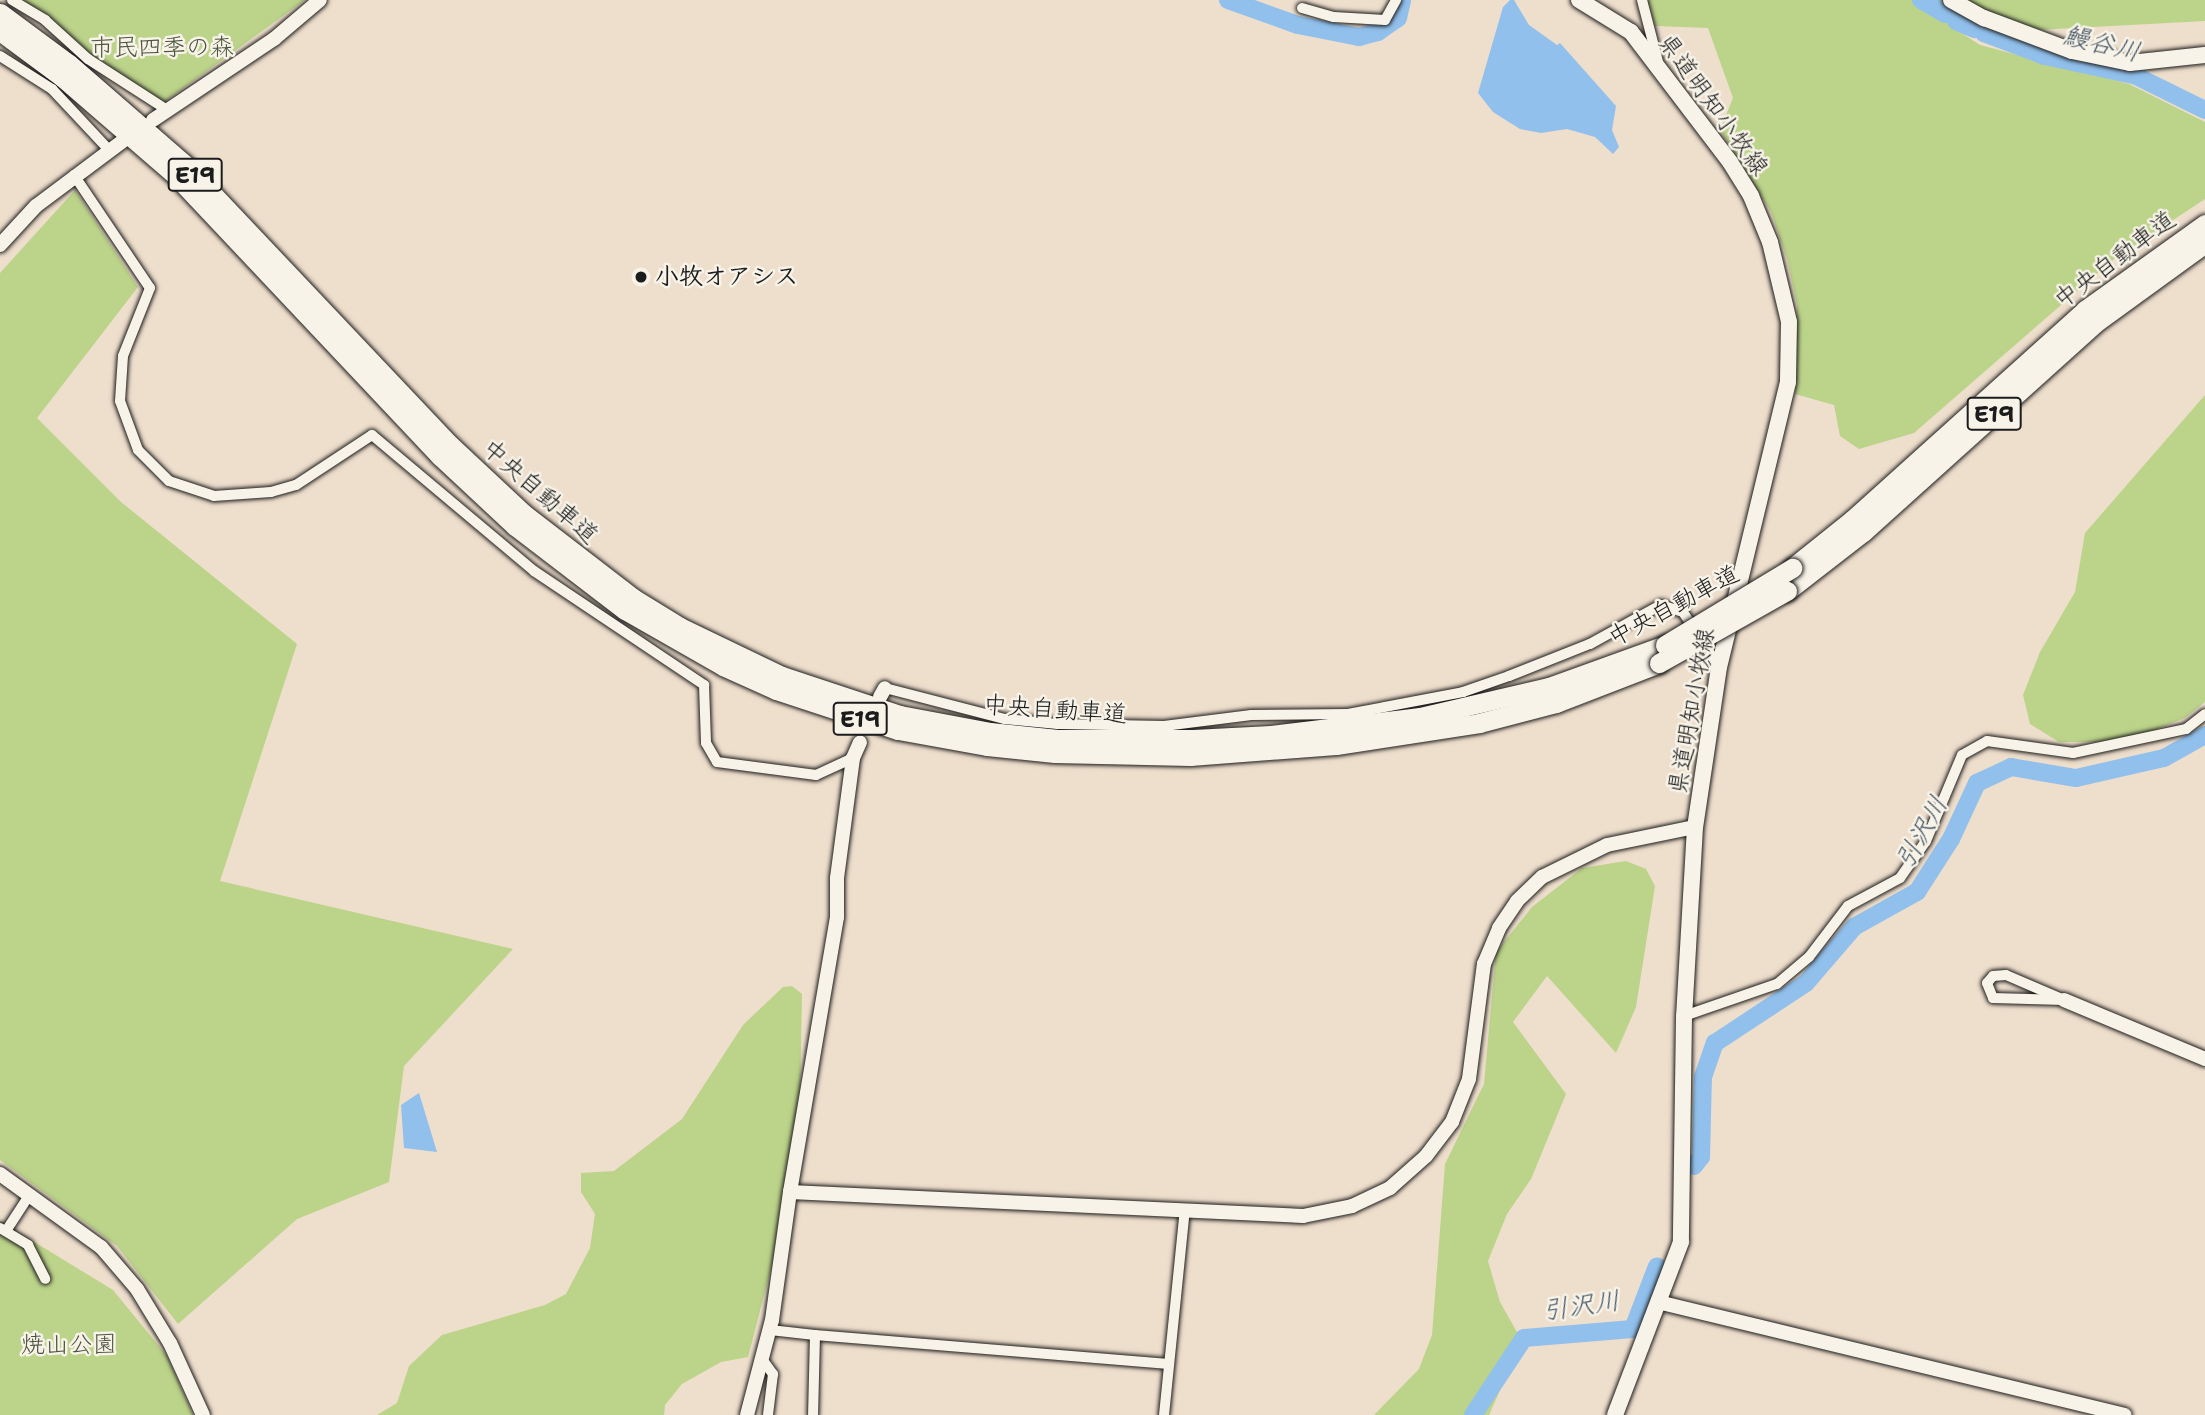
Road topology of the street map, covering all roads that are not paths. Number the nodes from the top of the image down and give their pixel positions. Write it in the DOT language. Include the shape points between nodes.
graph roads {
  1 [pos="12,0"];
  2 [pos="320,0"];
  3 [pos="1396,0"];
  4 [pos="1579,0"];
  5 [pos="1642,0"];
  6 [pos="1951,0"];
  7 [pos="1302,8"];
  8 [pos="0,13"];
  9 [pos="0,31"];
  10 [pos="0,55"];
  11 [pos="2205,55"];
  12 [pos="1658,64"];
  13 [pos="167,110"];
  14 [pos="153,120"];
  15 [pos="123,141"];
  16 [pos="110,150"];
  17 [pos="74,175"];
  18 [pos="2205,224"];
  19 [pos="2205,243"];
  20 [pos="0,245"];
  21 [pos="1662,654"];
  22 [pos="1719,667"];
  23 [pos="883,693"];
  24 [pos="2205,714"];
  25 [pos="860,742"];
  26 [pos="853,758"];
  27 [pos="1695,827"];
  28 [pos="2064,1000"];
  29 [pos="1684,1016"];
  30 [pos="2205,1059"];
  31 [pos="0,1174"];
  32 [pos="790,1192"];
  33 [pos="30,1194"];
  34 [pos="1185,1210"];
  35 [pos="3,1230"];
  36 [pos="45,1279"];
  37 [pos="1658,1301"];
  38 [pos="769,1330"];
  39 [pos="816,1335"];
  40 [pos="762,1360"];
  41 [pos="1169,1364"];
  42 [pos="203,1415"];
  43 [pos="747,1415"];
  44 [pos="768,1415"];
  45 [pos="813,1415"];
  46 [pos="1164,1415"];
  47 [pos="1615,1415"];
  48 [pos="2125,1415"];
  1 -- 13 [label="street" via="45,20 88,59"];
  2 -- 13 [label="street" via="274,39"];
  3 -- 7 [label="street" via="1385,20 1334,17"];
  4 -- 12 [label="main road, 県道明知小牧線" via="1631,32"];
  5 -- 12 [label="street"];
  6 -- 11 [label="main road" via="1984,18 2072,51 2130,63"];
  8 -- 21 [label="highway, 中央自動車道 / E19" via="69,64 185,165 450,445 524,514 633,598 680,627 782,676 900,715 990,732 1058,739 1193,739 1293,733 1420,717"];
  9 -- 21 [label="highway, 中央自動車道 / E19" via="62,76 175,175 440,456 515,526 625,610 723,666 776,690 898,730 988,746 1055,753 1190,756 1336,745 1479,723 1556,703"];
  10 -- 16 [label="street" via="52,89"];
  12 -- 22 [label="main road, 県道明知小牧線" via="1751,196 1770,242 1789,322 1788,382"];
  13 -- 14 [label="street"];
  15 -- 16 [label="street"];
  16 -- 17 [label="street"];
  17 -- 20 [label="street"];
  17 -- 26 [label="street" via="150,288 122,356 120,401 138,450 169,481 214,496 271,492 296,485 372,435 534,571 704,685 706,743 717,762 816,775"];
  18 -- 21 [label="highway, 中央自動車道 / E19, bridge" via="2085,310 1852,520 1792,568"];
  19 -- 21 [label="highway, 中央自動車道 / E19, bridge" via="2095,323 1872,524 1787,591"];
  22 -- 23 [label="street" via="1683,612 1661,605 1590,644 1509,676 1463,692 1348,714 1251,715 1164,726 1058,724 1005,719"];
  22 -- 27 [label="main road, 県道明知小牧線"];
  24 -- 29 [label="street" via="2186,729 2073,753 1987,741 1962,755 1926,841 1900,878 1848,906 1809,957 1777,984"];
  25 -- 26 [label="street"];
  26 -- 32 [label="street" via="837,878 838,917"];
  27 -- 29 [label="main road, 県道明知小牧線"];
  27 -- 34 [label="street" via="1607,845 1542,877 1517,901 1484,964 1469,1079 1452,1122 1426,1156 1390,1188 1352,1206 1303,1216"];
  28 -- 28 [label="street" via="2000,1000 1988,991 1987,983 1993,976 2006,975"];
  28 -- 30 [label="street"];
  29 -- 37 [label="main road, 県道明知小牧線" via="1685,1209 1681,1242"];
  31 -- 33 [label="street"];
  32 -- 34 [label="street"];
  32 -- 38 [label="street"];
  33 -- 35 [label="street"];
  33 -- 42 [label="street" via="102,1247 137,1289 170,1343"];
  34 -- 41 [label="street"];
  35 -- 36 [label="street" via="28,1245"];
  37 -- 47 [label="main road, 県道明知小牧線"];
  37 -- 48 [label="street"];
  38 -- 39 [label="street"];
  38 -- 40 [label="street"];
  39 -- 41 [label="street"];
  39 -- 45 [label="street"];
  40 -- 43 [label="street"];
  40 -- 44 [label="street" via="773,1374"];
  41 -- 46 [label="street"];
}
